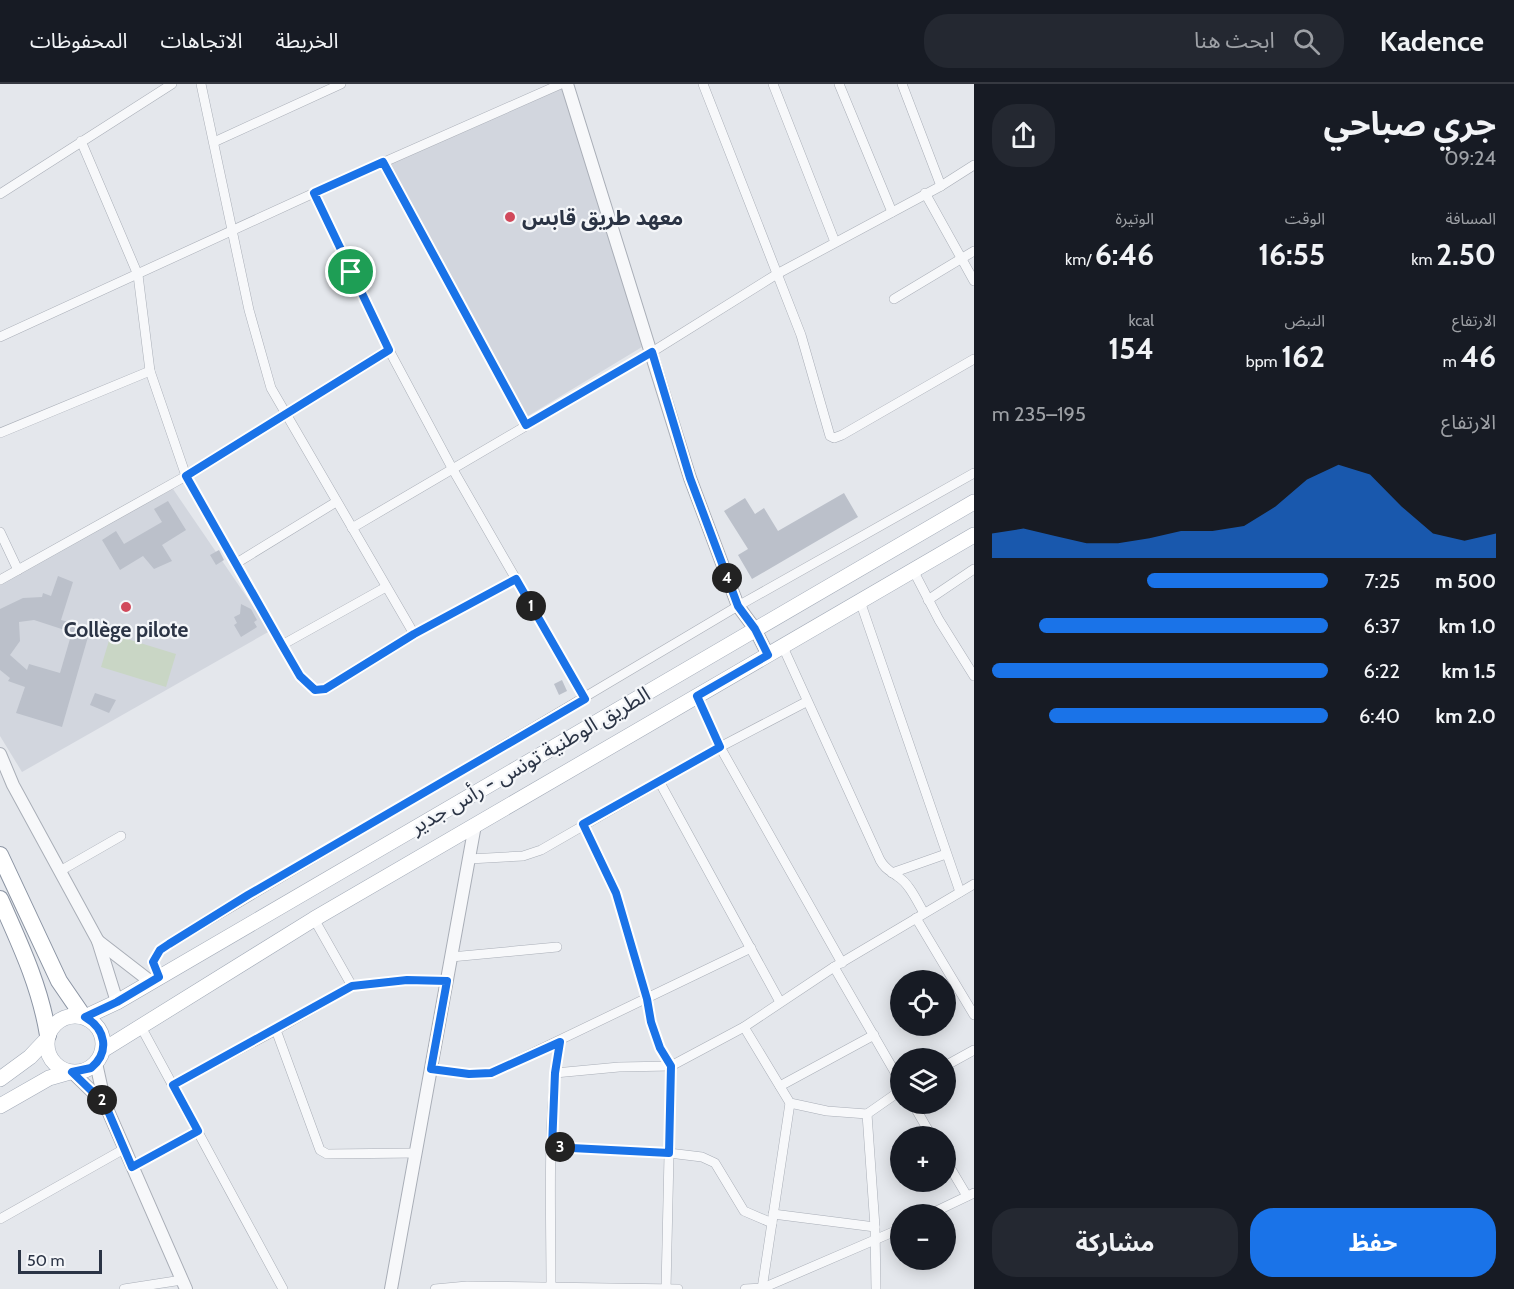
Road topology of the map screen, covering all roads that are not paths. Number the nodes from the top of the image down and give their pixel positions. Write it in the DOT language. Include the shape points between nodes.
graph roads {
  1 [pos="172,84"];
  2 [pos="201,84"];
  3 [pos="341,84"];
  4 [pos="561,84"];
  5 [pos="567,84"];
  6 [pos="703,84"];
  7 [pos="772,84"];
  8 [pos="839,84"];
  9 [pos="902,84"];
  10 [pos="81,141"];
  11 [pos="214,142"];
  12 [pos="383,162"];
  13 [pos="974,165"];
  14 [pos="941,186"];
  15 [pos="314,193"];
  16 [pos="0,194"];
  17 [pos="925,194"];
  18 [pos="892,212"];
  19 [pos="232,232"];
  20 [pos="836,242"];
  21 [pos="974,251"];
  22 [pos="962,259"];
  23 [pos="777,274"];
  24 [pos="138,275"];
  25 [pos="974,280"];
  26 [pos="894,299"];
  27 [pos="0,337"];
  28 [pos="389,350"];
  29 [pos="652,352"];
  30 [pos="974,359"];
  31 [pos="150,371"];
  32 [pos="286,416"];
  33 [pos="526,425"];
  34 [pos="0,433"];
  35 [pos="452,468"];
  36 [pos="974,473"];
  37 [pos="186,476"];
  38 [pos="336,502"];
  39 [pos="974,502"];
  40 [pos="352,528"];
  41 [pos="0,532"];
  42 [pos="974,535"];
  43 [pos="236,564"];
  44 [pos="974,569"];
  45 [pos="18,570"];
  46 [pos="913,570"];
  47 [pos="516,579"];
  48 [pos="0,580"];
  49 [pos="386,587"];
  50 [pos="928,600"];
  51 [pos="860,601"];
  52 [pos="738,606"];
  53 [pos="755,629"];
  54 [pos="414,634"];
  55 [pos="282,645"];
  56 [pos="783,648"];
  57 [pos="768,655"];
  58 [pos="974,676"];
  59 [pos="697,696"];
  60 [pos="585,699"];
  61 [pos="806,702"];
  62 [pos="720,747"];
  63 [pos="0,754"];
  64 [pos="659,781"];
  65 [pos="583,824"];
  66 [pos="475,825"];
  67 [pos="122,836"];
  68 [pos="946,854"];
  69 [pos="0,855"];
  70 [pos="469,859"];
  71 [pos="60,871"];
  72 [pos="891,873"];
  73 [pos="974,884"];
  74 [pos="960,892"];
  75 [pos="0,899"];
  76 [pos="920,915"];
  77 [pos="314,919"];
  78 [pos="98,941"];
  79 [pos="557,947"];
  80 [pos="751,948"];
  81 [pos="451,957"];
  82 [pos="838,965"];
  83 [pos="155,979"];
  84 [pos="447,981"];
  85 [pos="352,986"];
  86 [pos="647,999"];
  87 [pos="117,1002"];
  88 [pos="780,1002"];
  89 [pos="974,1015"];
  90 [pos="84,1017"];
  91 [pos="140,1025"];
  92 [pos="744,1027"];
  93 [pos="276,1030"];
  94 [pos="874,1035"];
  95 [pos="48,1037"];
  96 [pos="560,1042"];
  97 [pos="974,1050"];
  98 [pos="100,1057"];
  99 [pos="956,1060"];
  100 [pos="890,1063"];
  101 [pos="671,1066"];
  102 [pos="431,1069"];
  103 [pos="71,1072"];
  104 [pos="555,1073"];
  105 [pos="0,1079"];
  106 [pos="173,1085"];
  107 [pos="780,1086"];
  108 [pos="890,1098"];
  109 [pos="790,1103"];
  110 [pos="105,1104"];
  111 [pos="0,1106"];
  112 [pos="867,1114"];
  113 [pos="198,1131"];
  114 [pos="552,1147"];
  115 [pos="124,1149"];
  116 [pos="416,1153"];
  117 [pos="669,1153"];
  118 [pos="132,1167"];
  119 [pos="956,1174"];
  120 [pos="970,1194"];
  121 [pos="950,1204"];
  122 [pos="0,1219"];
  123 [pos="773,1219"];
  124 [pos="875,1227"];
  125 [pos="890,1234"];
  126 [pos="876,1240"];
  127 [pos="184,1284"];
  128 [pos="551,1288"];
  129 [pos="124,1289"];
  130 [pos="283,1289"];
  131 [pos="391,1289"];
  132 [pos="435,1289"];
  133 [pos="538,1289"];
  134 [pos="656,1289"];
  135 [pos="666,1289"];
  136 [pos="678,1289"];
  137 [pos="745,1289"];
  138 [pos="763,1289"];
  139 [pos="876,1289"];
  1 -- 10 [label="street"];
  2 -- 11 [label="street"];
  3 -- 11 [label="street"];
  4 -- 12 [label="street"];
  5 -- 29 [label="street"];
  6 -- 23 [label="street"];
  7 -- 20 [label="street"];
  8 -- 18 [label="street"];
  9 -- 14 [label="street"];
  10 -- 16 [label="street"];
  10 -- 24 [label="street"];
  11 -- 19 [label="street"];
  12 -- 15 [label="street"];
  12 -- 33 [label="street"];
  13 -- 14 [label="street"];
  14 -- 17 [label="street"];
  15 -- 19 [label="street"];
  15 -- 28 [label="street"];
  17 -- 18 [label="street"];
  17 -- 22 [label="street"];
  18 -- 20 [label="street"];
  19 -- 24 [label="street"];
  19 -- 32 [label="street" via="271,388"];
  20 -- 23 [label="street"];
  21 -- 22 [label="street"];
  22 -- 25 [label="street"];
  22 -- 26 [label="street"];
  23 -- 29 [label="street"];
  23 -- 30 [label="street" via="801,334 827,432 834,438"];
  24 -- 27 [label="street"];
  24 -- 31 [label="street"];
  28 -- 32 [label="street"];
  28 -- 35 [label="street"];
  29 -- 33 [label="street"];
  29 -- 52 [label="street" via="690,478"];
  31 -- 34 [label="street"];
  31 -- 37 [label="street"];
  32 -- 37 [label="street"];
  32 -- 38 [label="street"];
  33 -- 35 [label="street"];
  35 -- 40 [label="street"];
  35 -- 47 [label="street"];
  36 -- 52 [label="street"];
  37 -- 43 [label="street"];
  37 -- 45 [label="street"];
  38 -- 40 [label="street"];
  38 -- 43 [label="street"];
  39 -- 53 [label="main road, الطريق الوطنية تونس - رأس جدير"];
  40 -- 49 [label="street"];
  41 -- 45 [label="street"];
  42 -- 46 [label="main road, الطريق الوطنية تونس - رأس جدير"];
  43 -- 55 [label="street"];
  44 -- 50 [label="street"];
  45 -- 48 [label="street"];
  46 -- 50 [label="street"];
  46 -- 51 [label="main road, الطريق الوطنية تونس - رأس جدير"];
  47 -- 54 [label="street"];
  47 -- 60 [label="street"];
  49 -- 54 [label="street"];
  49 -- 55 [label="street"];
  50 -- 58 [label="street"];
  51 -- 56 [label="main road, الطريق الوطنية تونس - رأس جدير"];
  51 -- 68 [label="street"];
  52 -- 53 [label="street"];
  52 -- 60 [label="street"];
  53 -- 57 [label="street"];
  53 -- 83 [label="main road, الطريق الوطنية تونس - رأس جدير"];
  54 -- 55 [label="street" via="325,689 315,690"];
  56 -- 57 [label="main road, الطريق الوطنية تونس - رأس جدير"];
  56 -- 61 [label="street"];
  57 -- 59 [label="main road, الطريق الوطنية تونس - رأس جدير"];
  59 -- 62 [label="street"];
  59 -- 66 [label="main road, الطريق الوطنية تونس - رأس جدير"];
  60 -- 83 [label="street" via="169,944 153,962"];
  61 -- 62 [label="street"];
  61 -- 72 [label="street" via="880,860"];
  62 -- 64 [label="street"];
  62 -- 82 [label="street"];
  63 -- 71 [label="street"];
  64 -- 65 [label="street"];
  64 -- 80 [label="street"];
  65 -- 70 [label="street" via="524,856"];
  65 -- 86 [label="street" via="616,893"];
  66 -- 70 [label="street"];
  66 -- 77 [label="main road, الطريق الوطنية تونس - رأس جدير"];
  67 -- 71 [label="street"];
  68 -- 72 [label="street"];
  68 -- 74 [label="street"];
  69 -- 90 [label="highway" via="59,981"];
  70 -- 81 [label="street"];
  71 -- 78 [label="street"];
  72 -- 76 [label="street" via="903,882"];
  73 -- 74 [label="street"];
  74 -- 76 [label="street"];
  75 -- 95 [label="highway" via="34,974"];
  76 -- 82 [label="street"];
  76 -- 89 [label="street"];
  77 -- 85 [label="street"];
  77 -- 91 [label="main road, الطريق الوطنية تونس - رأس جدير"];
  78 -- 83 [label="street"];
  78 -- 87 [label="street"];
  79 -- 81 [label="street"];
  80 -- 86 [label="street"];
  80 -- 88 [label="street"];
  81 -- 84 [label="street"];
  82 -- 88 [label="street"];
  82 -- 94 [label="street"];
  83 -- 87 [label="main road, الطريق الوطنية تونس - رأس جدير"];
  84 -- 85 [label="street" via="407,980"];
  84 -- 102 [label="street"];
  85 -- 93 [label="street"];
  86 -- 96 [label="street"];
  86 -- 101 [label="street" via="657,1039"];
  87 -- 90 [label="main road, الطريق الوطنية تونس - رأس جدير"];
  88 -- 92 [label="street"];
  90 -- 95 [label="main road" via="74,1015 58,1021"];
  90 -- 98 [label="main road" via="102,1034"];
  91 -- 98 [label="main road, الطريق الوطنية تونس - رأس جدير"];
  91 -- 106 [label="street"];
  92 -- 101 [label="street"];
  92 -- 107 [label="street"];
  93 -- 106 [label="street"];
  93 -- 116 [label="street" via="323,1152"];
  94 -- 100 [label="street"];
  94 -- 107 [label="street"];
  95 -- 103 [label="main road" via="50,1057"];
  95 -- 105 [label="main road" via="30,1057"];
  96 -- 102 [label="street" via="491,1073"];
  96 -- 104 [label="street"];
  97 -- 99 [label="street"];
  98 -- 103 [label="main road" via="85,1071"];
  98 -- 110 [label="street"];
  101 -- 104 [label="street"];
  101 -- 117 [label="street"];
  102 -- 116 [label="street"];
  103 -- 110 [label="street"];
  103 -- 111 [label="main road" via="49,1078"];
  104 -- 114 [label="street"];
  106 -- 113 [label="street"];
  107 -- 109 [label="street"];
  108 -- 112 [label="street"];
  109 -- 112 [label="street"];
  109 -- 123 [label="street"];
  110 -- 115 [label="street"];
  112 -- 124 [label="street"];
  113 -- 118 [label="street"];
  113 -- 130 [label="street"];
  114 -- 117 [label="street"];
  114 -- 128 [label="street"];
  115 -- 118 [label="street"];
  115 -- 122 [label="street"];
  116 -- 131 [label="street"];
  117 -- 123 [label="street" via="702,1157 715,1163 744,1211"];
  117 -- 135 [label="street"];
  118 -- 127 [label="street"];
  119 -- 120 [label="street"];
  120 -- 121 [label="street"];
  123 -- 124 [label="street"];
  123 -- 138 [label="street"];
  124 -- 126 [label="street"];
  125 -- 126 [label="street"];
  126 -- 138 [label="street"];
  126 -- 139 [label="street"];
  127 -- 129 [label="street"];
  128 -- 133 [label="street"];
  128 -- 134 [label="street"];
  132 -- 133 [label="street"];
  134 -- 135 [label="street"];
  135 -- 136 [label="street"];
  137 -- 138 [label="street"];
}
